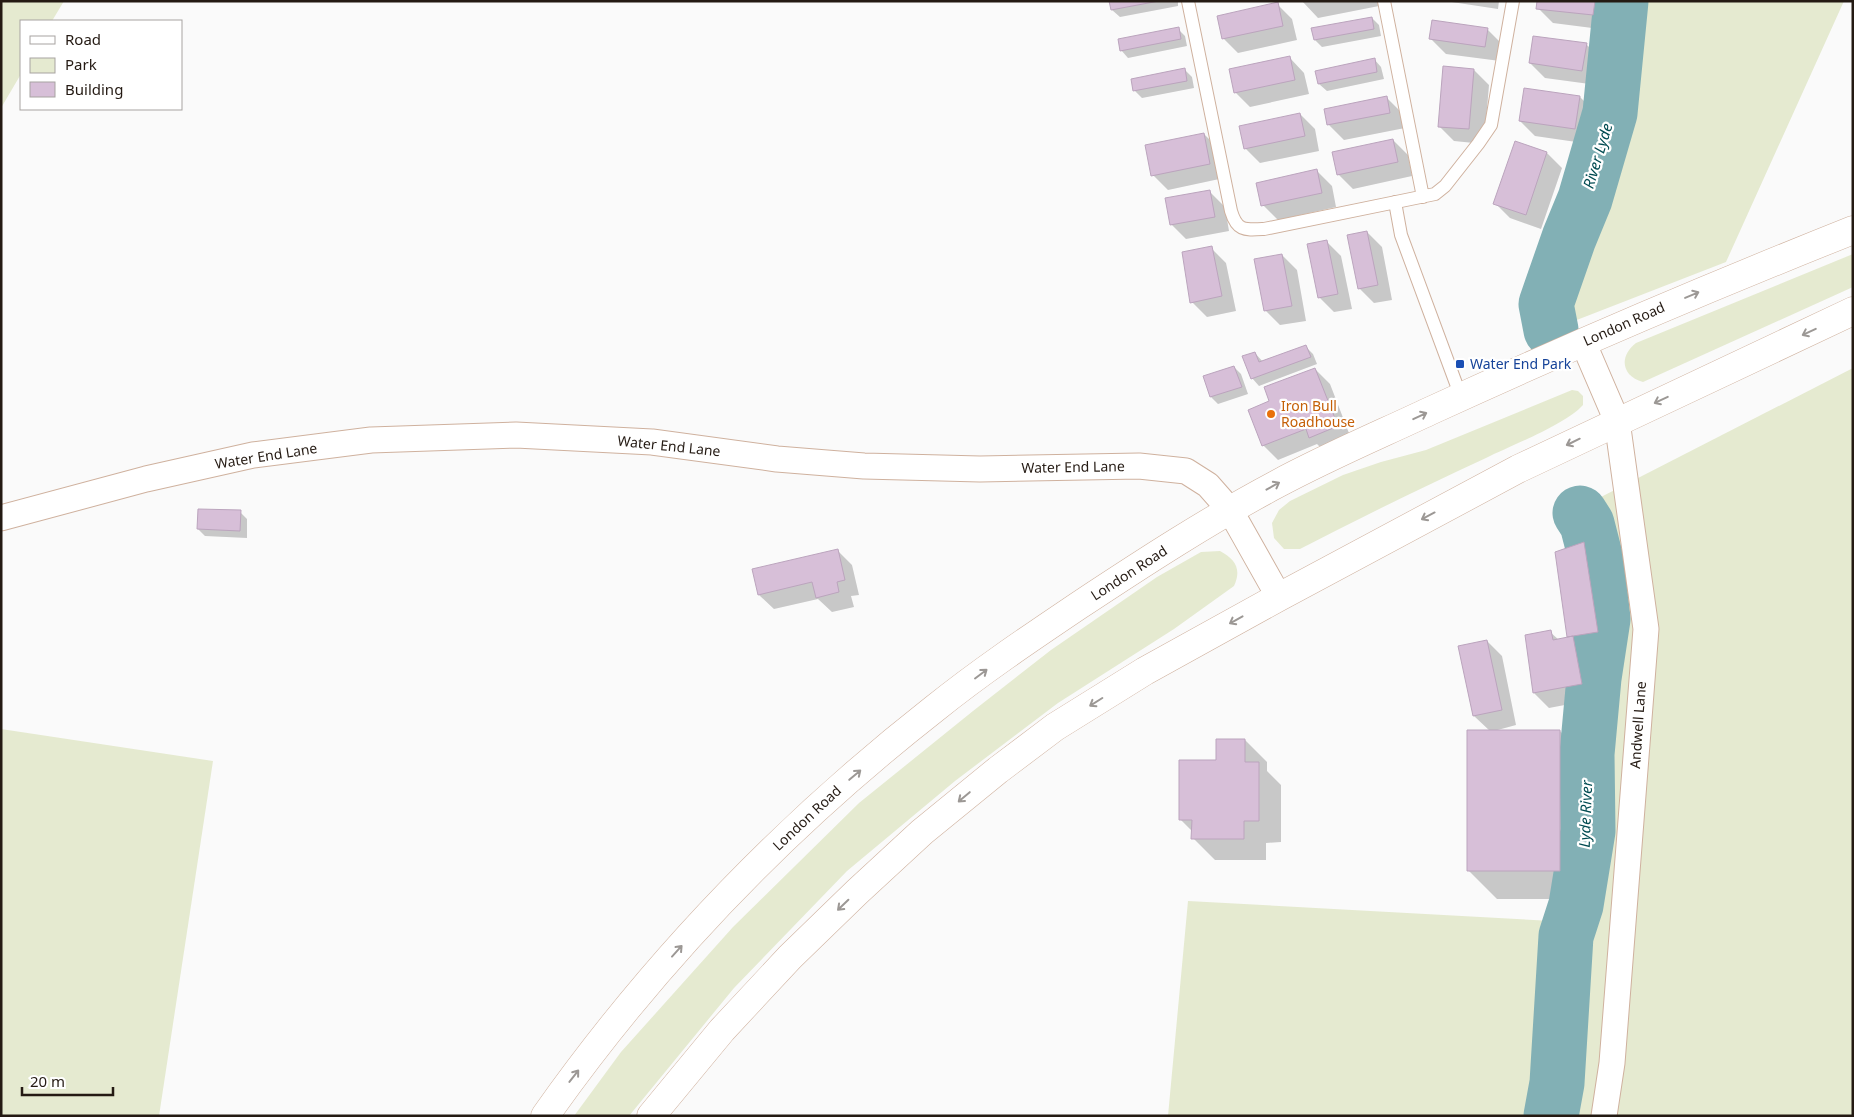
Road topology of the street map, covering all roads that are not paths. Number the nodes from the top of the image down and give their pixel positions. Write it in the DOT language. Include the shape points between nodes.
graph roads {
  1 [pos="1188,1"];
  2 [pos="1384,1"];
  3 [pos="1513,1"];
  4 [pos="1423,197"];
  5 [pos="1395,202"];
  6 [pos="1853,230"];
  7 [pos="1853,311"];
  8 [pos="1582,342"];
  9 [pos="1460,397"];
  10 [pos="1617,421"];
  11 [pos="1230,510"];
  12 [pos="1,518"];
  13 [pos="1278,596"];
  14 [pos="545,1116"];
  15 [pos="651,1116"];
  16 [pos="1604,1116"];
  1 -- 5 [label="lane" via="1235,223 1251,230 1264,229"];
  2 -- 4 [label="lane"];
  3 -- 4 [label="lane" via="1490,125 1445,186 1435,194"];
  4 -- 5 [label="lane"];
  5 -- 9 [label="lane" via="1401,235"];
  8 -- 6 [label="main road, London Road, one-way"];
  7 -- 10 [label="main road, one-way"];
  8 -- 9 [label="main road, London Road"];
  8 -- 10 [label="street, Andwell Lane"];
  11 -- 9 [label="main road, London Road, one-way" via="1280,482"];
  10 -- 13 [label="main road, one-way" via="1518,469"];
  10 -- 16 [label="street, Andwell Lane" via="1646,629 1613,1054"];
  11 -- 12 [label="street, Water End Lane" via="1208,485 1186,471 1140,466 980,469 864,466 652,442 516,436 371,440 253,455 146,479"];
  11 -- 13 [label="street, Water End Lane"];
  14 -- 11 [label="main road, London Road, one-way" via="634,999 689,937 771,851 843,785 933,710 1010,652"];
  13 -- 15 [label="main road, one-way" via="1055,727 937,820 790,957 722,1030"];
}
